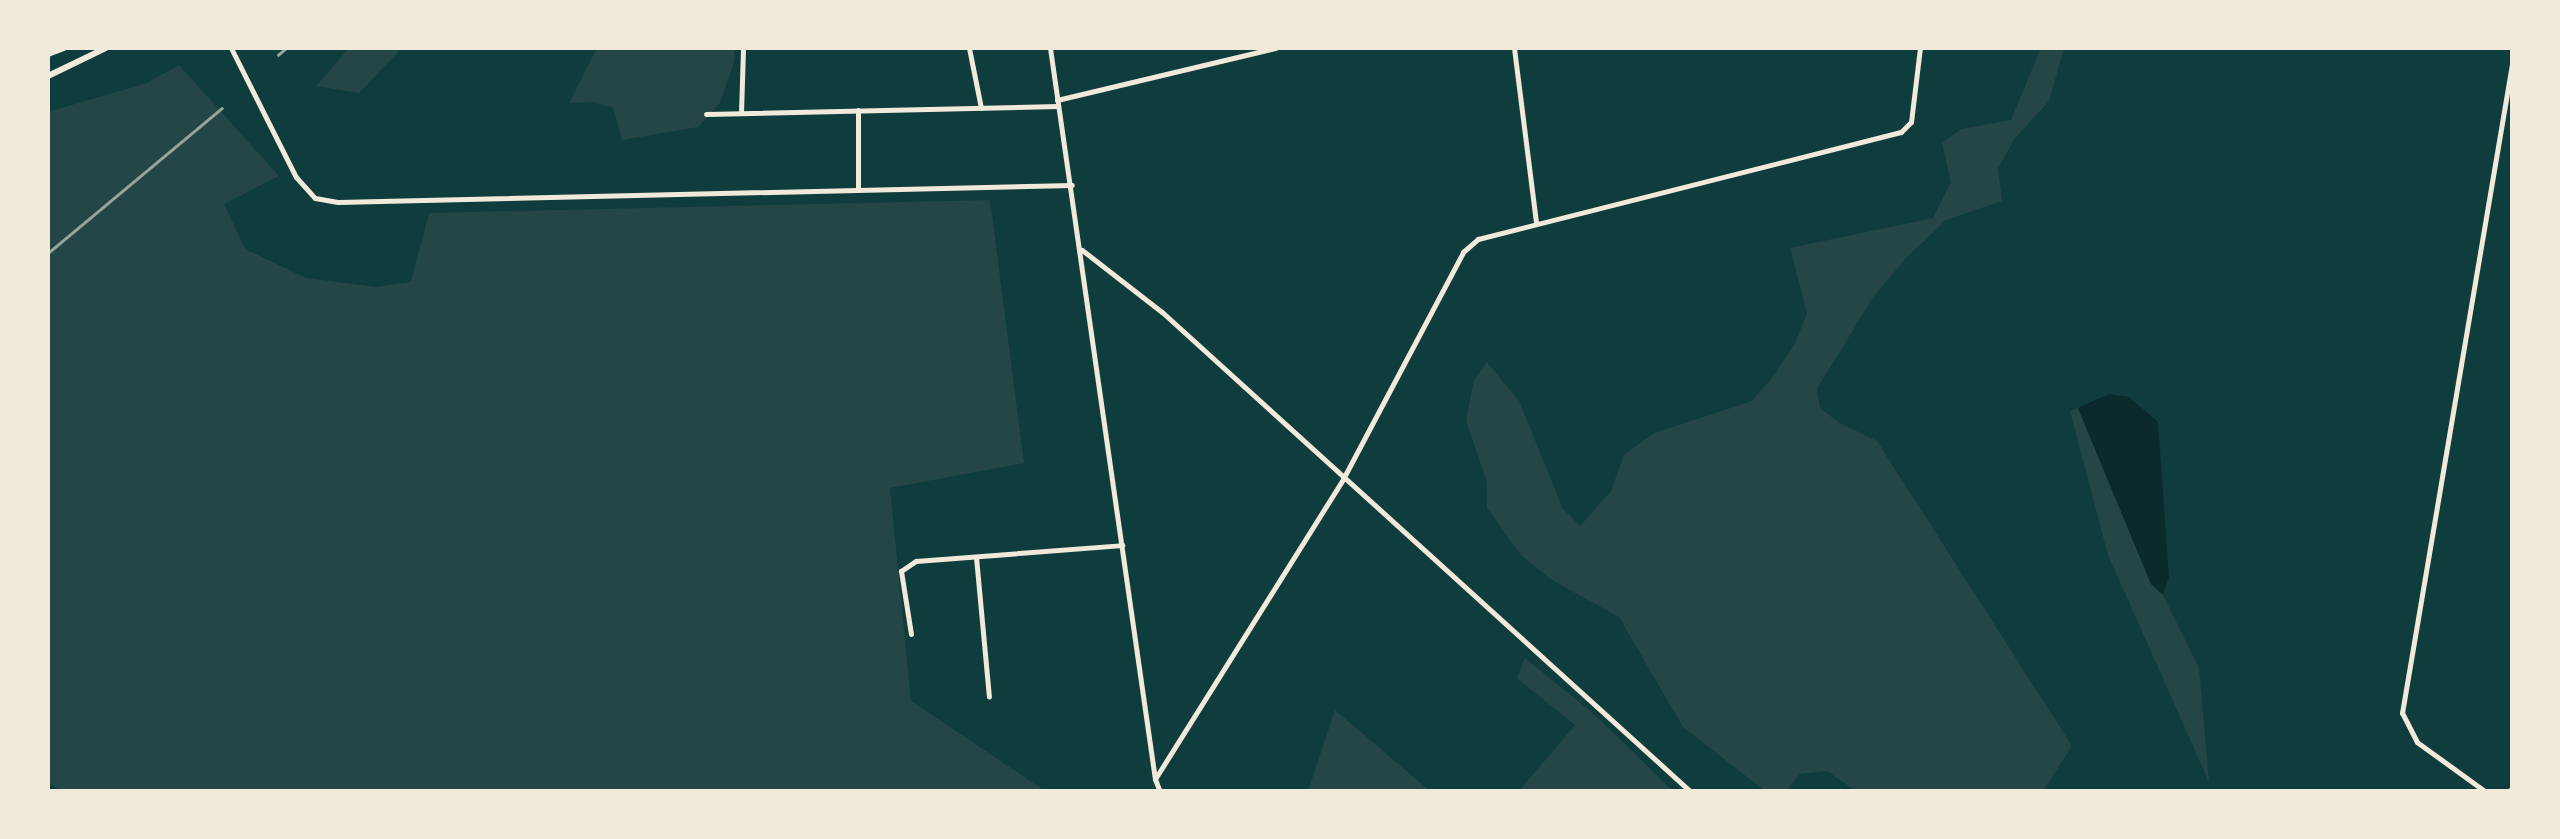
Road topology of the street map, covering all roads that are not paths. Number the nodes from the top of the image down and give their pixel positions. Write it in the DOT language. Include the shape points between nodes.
graph roads {
  1 [pos="64,48"];
  2 [pos="106,48"];
  3 [pos="231,48"];
  4 [pos="743,48"];
  5 [pos="969,48"];
  6 [pos="1050,48"];
  7 [pos="1276,48"];
  8 [pos="1514,48"];
  9 [pos="1920,48"];
  10 [pos="48,54"];
  11 [pos="2512,64"];
  12 [pos="48,76"];
  13 [pos="1058,103"];
  14 [pos="981,108"];
  15 [pos="858,110"];
  16 [pos="742,113"];
  17 [pos="706,114"];
  18 [pos="1072,185"];
  19 [pos="858,190"];
  20 [pos="1536,224"];
  21 [pos="1082,250"];
  22 [pos="1344,479"];
  23 [pos="1122,545"];
  24 [pos="976,557"];
  25 [pos="911,634"];
  26 [pos="989,696"];
  27 [pos="1155,780"];
  28 [pos="1160,792"];
  29 [pos="1690,792"];
  30 [pos="2486,792"];
  1 -- 10 [label="main road"];
  2 -- 12 [label="main road"];
  3 -- 19 [label="street" via="296,177 314,198"];
  4 -- 16 [label="street"];
  5 -- 14 [label="street"];
  6 -- 13 [label="street"];
  7 -- 13 [label="street"];
  8 -- 20 [label="street"];
  9 -- 20 [label="street" via="1911,122 1902,132"];
  11 -- 30 [label="street" via="2402,713 2417,742"];
  13 -- 14 [label="street"];
  13 -- 18 [label="street"];
  14 -- 15 [label="street"];
  15 -- 16 [label="street"];
  15 -- 19 [label="street"];
  16 -- 17 [label="street"];
  18 -- 19 [label="street"];
  18 -- 21 [label="street"];
  20 -- 22 [label="street" via="1478,239 1463,252"];
  21 -- 22 [label="street" via="1162,312"];
  21 -- 23 [label="street"];
  22 -- 27 [label="street"];
  22 -- 29 [label="street"];
  23 -- 24 [label="street"];
  23 -- 27 [label="street"];
  24 -- 25 [label="street" via="916,560 900,572"];
  24 -- 26 [label="street"];
  27 -- 28 [label="street"];
}
